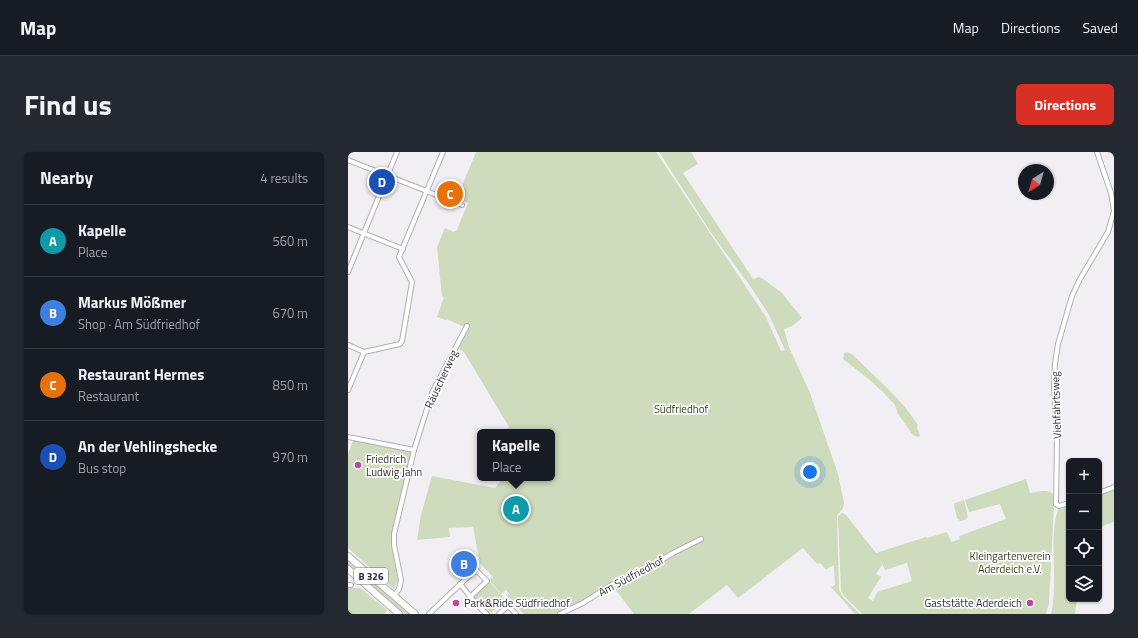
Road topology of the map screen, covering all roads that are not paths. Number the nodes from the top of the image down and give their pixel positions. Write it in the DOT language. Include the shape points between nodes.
graph roads {
  1 [pos="397,152"];
  2 [pos="443,152"];
  3 [pos="1096,152"];
  4 [pos="348,160"];
  5 [pos="387,176"];
  6 [pos="427,191"];
  7 [pos="462,205"];
  8 [pos="348,227"];
  9 [pos="364,233"];
  10 [pos="402,249"];
  11 [pos="348,272"];
  12 [pos="467,326"];
  13 [pos="348,345"];
  14 [pos="364,352"];
  15 [pos="348,390"];
  16 [pos="348,437"];
  17 [pos="414,450"];
  18 [pos="1114,487"];
  19 [pos="1102,491"];
  20 [pos="1066,504"];
  21 [pos="702,539"];
  22 [pos="348,556"];
  23 [pos="348,569"];
  24 [pos="460,584"];
  25 [pos="394,596"];
  26 [pos="470,597"];
  27 [pos="481,613"];
  28 [pos="399,614"];
  29 [pos="415,614"];
  30 [pos="429,614"];
  31 [pos="488,614"];
  32 [pos="499,614"];
  33 [pos="516,614"];
  34 [pos="560,614"];
  1 -- 5 [label="street"];
  2 -- 6 [label="street"];
  3 -- 20 [label="street, Viehfahrtsweg" via="1111,193 1114,211 1108,232 1072,296 1058,344 1054,385 1057,433 1056,505"];
  4 -- 5 [label="street"];
  5 -- 6 [label="street"];
  5 -- 9 [label="street"];
  6 -- 7 [label="street"];
  6 -- 10 [label="street"];
  8 -- 9 [label="street"];
  9 -- 10 [label="street"];
  9 -- 11 [label="street"];
  10 -- 14 [label="street" via="400,256 412,282 403,338 400,344"];
  12 -- 17 [label="street, Räuscherweg" via="432,393"];
  13 -- 14 [label="street"];
  14 -- 15 [label="street"];
  16 -- 17 [label="street"];
  17 -- 25 [label="street, Räuscherweg" via="394,534 401,580"];
  18 -- 19 [label="street"];
  21 -- 34 [label="street, Am Südfriedhof" via="622,584 610,585 583,603"];
  22 -- 25 [label="main road, B 326"];
  23 -- 28 [label="main road, B 326"];
  24 -- 26 [label="street"];
  24 -- 26 [label="street" via="476,571 487,581"];
  24 -- 30 [label="street"];
  25 -- 29 [label="main road, B 326"];
  26 -- 27 [label="street"];
  27 -- 31 [label="street"];
  32 -- 33 [label="street" via="508,606"];
}
